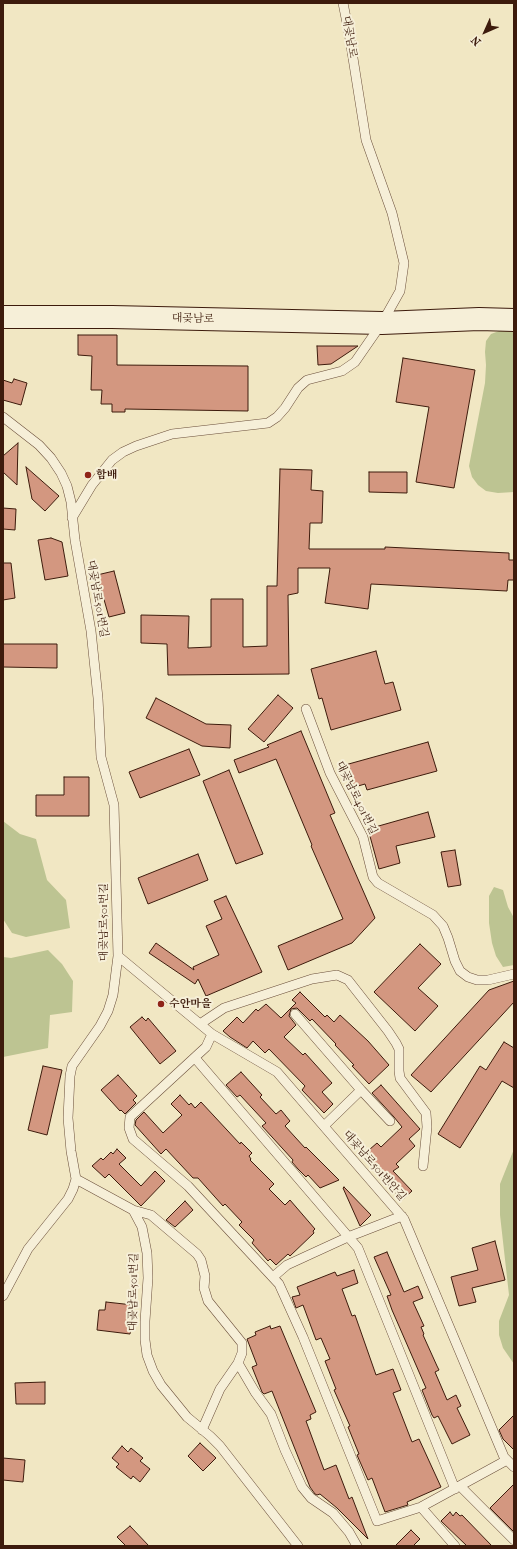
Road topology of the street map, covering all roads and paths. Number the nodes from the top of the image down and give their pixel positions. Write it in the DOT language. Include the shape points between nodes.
graph roads {
  1 [pos="343,3"];
  2 [pos="3,317"];
  3 [pos="514,320"];
  4 [pos="382,323"];
  5 [pos="3,417"];
  6 [pos="72,518"];
  7 [pos="306,709"];
  8 [pos="118,956"];
  9 [pos="514,974"];
  10 [pos="295,1014"];
  11 [pos="200,1024"];
  12 [pos="212,1034"];
  13 [pos="195,1058"];
  14 [pos="361,1090"];
  15 [pos="390,1121"];
  16 [pos="324,1126"];
  17 [pos="423,1166"];
  18 [pos="76,1179"];
  19 [pos="133,1210"];
  20 [pos="402,1216"];
  21 [pos="348,1236"];
  22 [pos="272,1277"];
  23 [pos="3,1296"];
  24 [pos="238,1363"];
  25 [pos="202,1430"];
  26 [pos="507,1460"];
  27 [pos="514,1467"];
  28 [pos="458,1488"];
  29 [pos="421,1507"];
  30 [pos="514,1540"];
  31 [pos="298,1546"];
  32 [pos="357,1546"];
  33 [pos="455,1546"];
  1 -- 4 [label="lane, 대곶남로" via="366,140 392,213 404,263 400,291"];
  2 -- 4 [label="street, 대곶남로"];
  3 -- 4 [label="street, 대곶남로"];
  4 -- 6 [label="lane" via="355,362 342,371 307,380 277,417 268,422 172,434 123,452 103,470"];
  5 -- 6 [label="lane, 대곶남로501번길" via="39,445 61,473 71,502"];
  6 -- 8 [label="lane, 대곶남로501번길" via="91,631 101,757 114,805"];
  7 -- 9 [label="lane, 대곶남로401번길" via="330,773 363,837 373,877 378,883 433,915 443,926 460,971 468,977 488,980"];
  8 -- 11 [label="lane, 대곶남로501번안길"];
  8 -- 18 [label="lane, 대곶남로501번길" via="113,996 108,1012 72,1066 70,1076 68,1118"];
  10 -- 14 [label="lane"];
  11 -- 12 [label="lane, 대곶남로501번안길"];
  11 -- 17 [label="lane" via="224,1008 312,979 337,975 348,980 396,1043 399,1049 400,1078 426,1113"];
  12 -- 13 [label="lane" via="206,1047"];
  12 -- 16 [label="lane, 대곶남로501번안길" via="277,1072"];
  13 -- 21 [label="lane"];
  13 -- 22 [label="lane" via="130,1116 129,1128 133,1139 188,1186"];
  14 -- 15 [label="lane"];
  14 -- 16 [label="lane"];
  16 -- 20 [label="lane, 대곶남로501번안길"];
  18 -- 19 [label="lane"];
  18 -- 23 [label="lane" via="68,1199 32,1243"];
  19 -- 24 [label="lane" via="151,1215 197,1254 203,1267 204,1288 208,1300 242,1343"];
  19 -- 25 [label="lane, 대곶남로501번길" via="142,1227 147,1253 147,1355 160,1385 173,1402"];
  20 -- 21 [label="lane"];
  20 -- 26 [label="lane, 대곶남로501번안길"];
  21 -- 22 [label="lane" via="287,1265"];
  21 -- 28 [label="lane" via="358,1248"];
  22 -- 29 [label="lane" via="279,1284 303,1337 377,1521"];
  24 -- 25 [label="lane" via="220,1389"];
  24 -- 32 [label="lane" via="271,1414 302,1487 311,1498 333,1513"];
  25 -- 31 [label="lane, 대곶남로501번길" via="220,1446"];
  26 -- 27 [label="lane, 대곶남로501번안길"];
  26 -- 28 [label="lane"];
  28 -- 29 [label="lane"];
  28 -- 30 [label="lane"];
  29 -- 33 [label="lane"];
}
